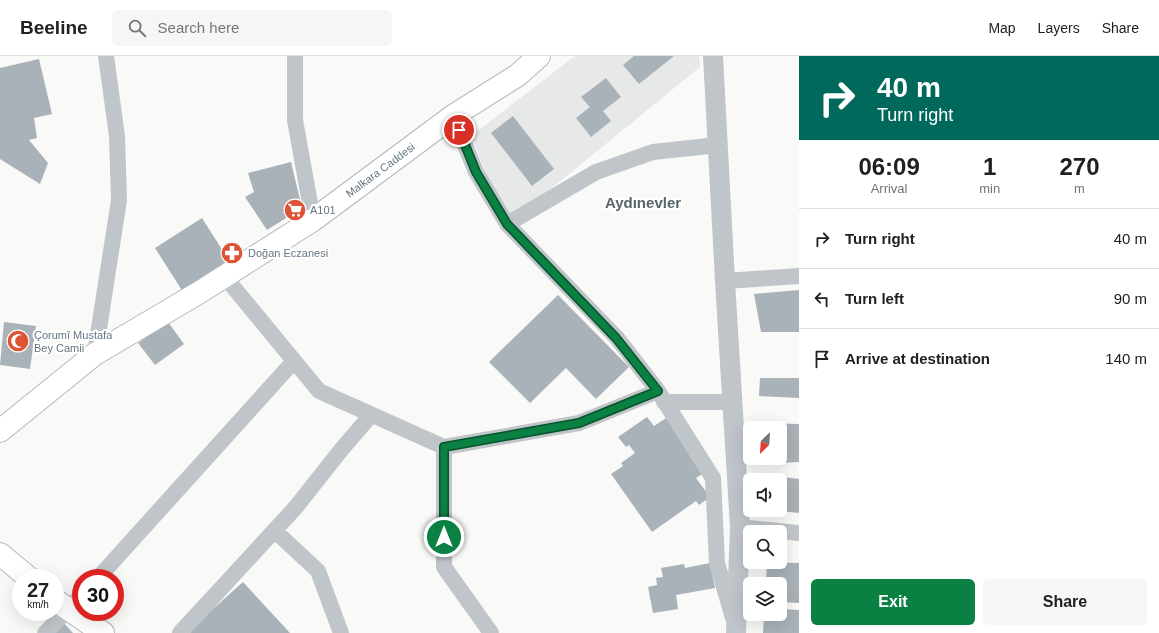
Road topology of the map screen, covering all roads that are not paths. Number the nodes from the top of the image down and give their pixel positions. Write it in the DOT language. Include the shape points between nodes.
graph roads {
  1 [pos="106,56"];
  2 [pos="295,56"];
  3 [pos="539,56"];
  4 [pos="713,56"];
  5 [pos="520,65"];
  6 [pos="453,116"];
  7 [pos="718,145"];
  8 [pos="313,220"];
  9 [pos="507,224"];
  10 [pos="799,276"];
  11 [pos="225,277"];
  12 [pos="724,281"];
  13 [pos="95,354"];
  14 [pos="294,361"];
  15 [pos="661,396"];
  16 [pos="732,402"];
  17 [pos="371,415"];
  18 [pos="0,431"];
  19 [pos="444,447"];
  20 [pos="740,527"];
  21 [pos="275,531"];
  22 [pos="799,533"];
  23 [pos="0,554"];
  24 [pos="18,569"];
  25 [pos="106,569"];
  26 [pos="68,602"];
  27 [pos="736,630"];
  28 [pos="45,633"];
  29 [pos="103,633"];
  30 [pos="180,633"];
  31 [pos="341,633"];
  32 [pos="490,633"];
  1 -- 13 [label="street" via="117,136 119,200"];
  2 -- 8 [label="street" via="295,120"];
  3 -- 5 [label="main road, Malkara Caddesi"];
  4 -- 7 [label="street"];
  5 -- 6 [label="main road, Malkara Caddesi"];
  6 -- 8 [label="main road, Malkara Caddesi"];
  6 -- 9 [label="street" via="476,172"];
  7 -- 9 [label="street" via="653,152 596,172"];
  7 -- 12 [label="street"];
  8 -- 11 [label="main road, Malkara Caddesi"];
  9 -- 15 [label="street" via="616,338"];
  10 -- 12 [label="street"];
  11 -- 13 [label="main road, Malkara Caddesi"];
  11 -- 14 [label="street"];
  12 -- 16 [label="street"];
  13 -- 18 [label="main road, Malkara Caddesi"];
  14 -- 17 [label="street" via="319,392"];
  14 -- 25 [label="street"];
  15 -- 16 [label="street"];
  15 -- 19 [label="street" via="579,423"];
  15 -- 27 [label="street" via="712,478 718,563"];
  16 -- 20 [label="street"];
  17 -- 19 [label="street"];
  17 -- 21 [label="street"];
  19 -- 32 [label="street" via="444,567"];
  20 -- 22 [label="street"];
  20 -- 27 [label="street"];
  21 -- 30 [label="street"];
  21 -- 31 [label="street" via="318,571"];
  23 -- 24 [label="main road"];
  26 -- 28 [label="street"];
  26 -- 29 [label="main road"];
}
